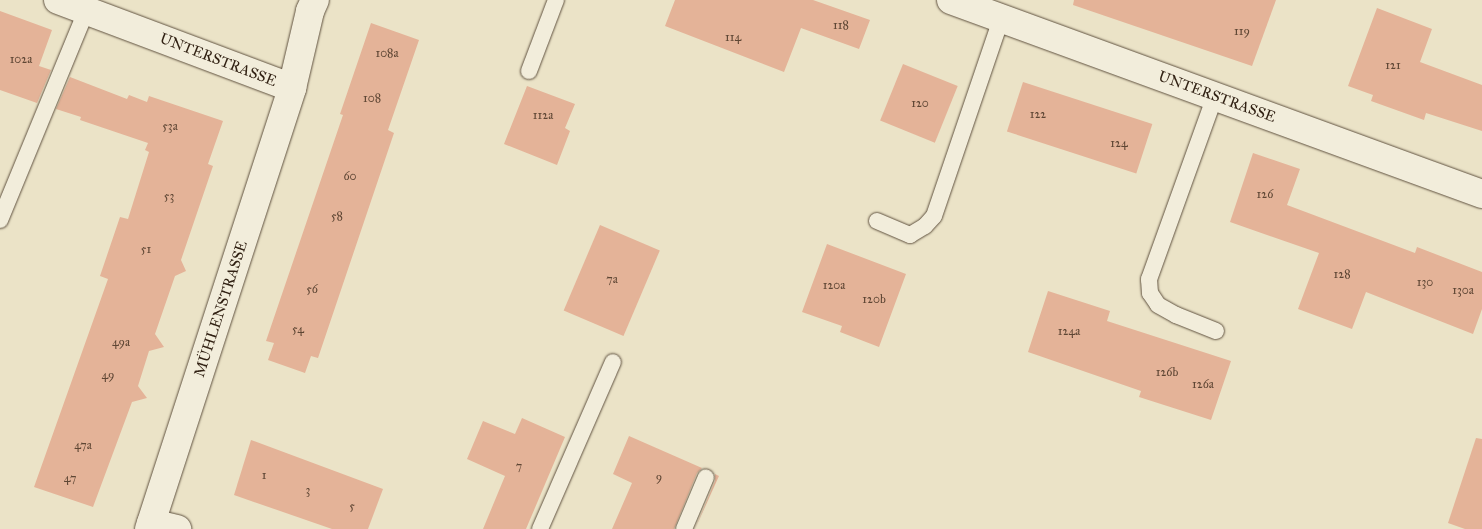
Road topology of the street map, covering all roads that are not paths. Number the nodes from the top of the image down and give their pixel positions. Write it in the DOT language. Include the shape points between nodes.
graph roads {
  1 [pos="58,0"];
  2 [pos="315,0"];
  3 [pos="556,0"];
  4 [pos="962,2"];
  5 [pos="86,10"];
  6 [pos="1001,19"];
  7 [pos="529,71"];
  8 [pos="292,88"];
  9 [pos="1215,96"];
  10 [pos="1482,194"];
  11 [pos="0,220"];
  12 [pos="877,221"];
  13 [pos="1216,331"];
  14 [pos="613,362"];
  15 [pos="706,477"];
  16 [pos="159,527"];
  17 [pos="540,529"];
  18 [pos="684,529"];
  1 -- 5 [label="street, UNTERSTRASSE"];
  2 -- 8 [label="street, UNTERSTRASSE"];
  3 -- 7 [label="lane"];
  4 -- 6 [label="street, UNTERSTRASSE"];
  5 -- 8 [label="street, UNTERSTRASSE"];
  5 -- 11 [label="lane"];
  6 -- 9 [label="street, UNTERSTRASSE"];
  6 -- 12 [label="lane" via="934,216 926,226 910,234"];
  8 -- 16 [label="street, MÜHLENSTRASSE"];
  9 -- 10 [label="street, UNTERSTRASSE"];
  9 -- 13 [label="lane" via="1149,279 1150,293 1158,305"];
  14 -- 17 [label="lane"];
  15 -- 18 [label="lane"];
}
